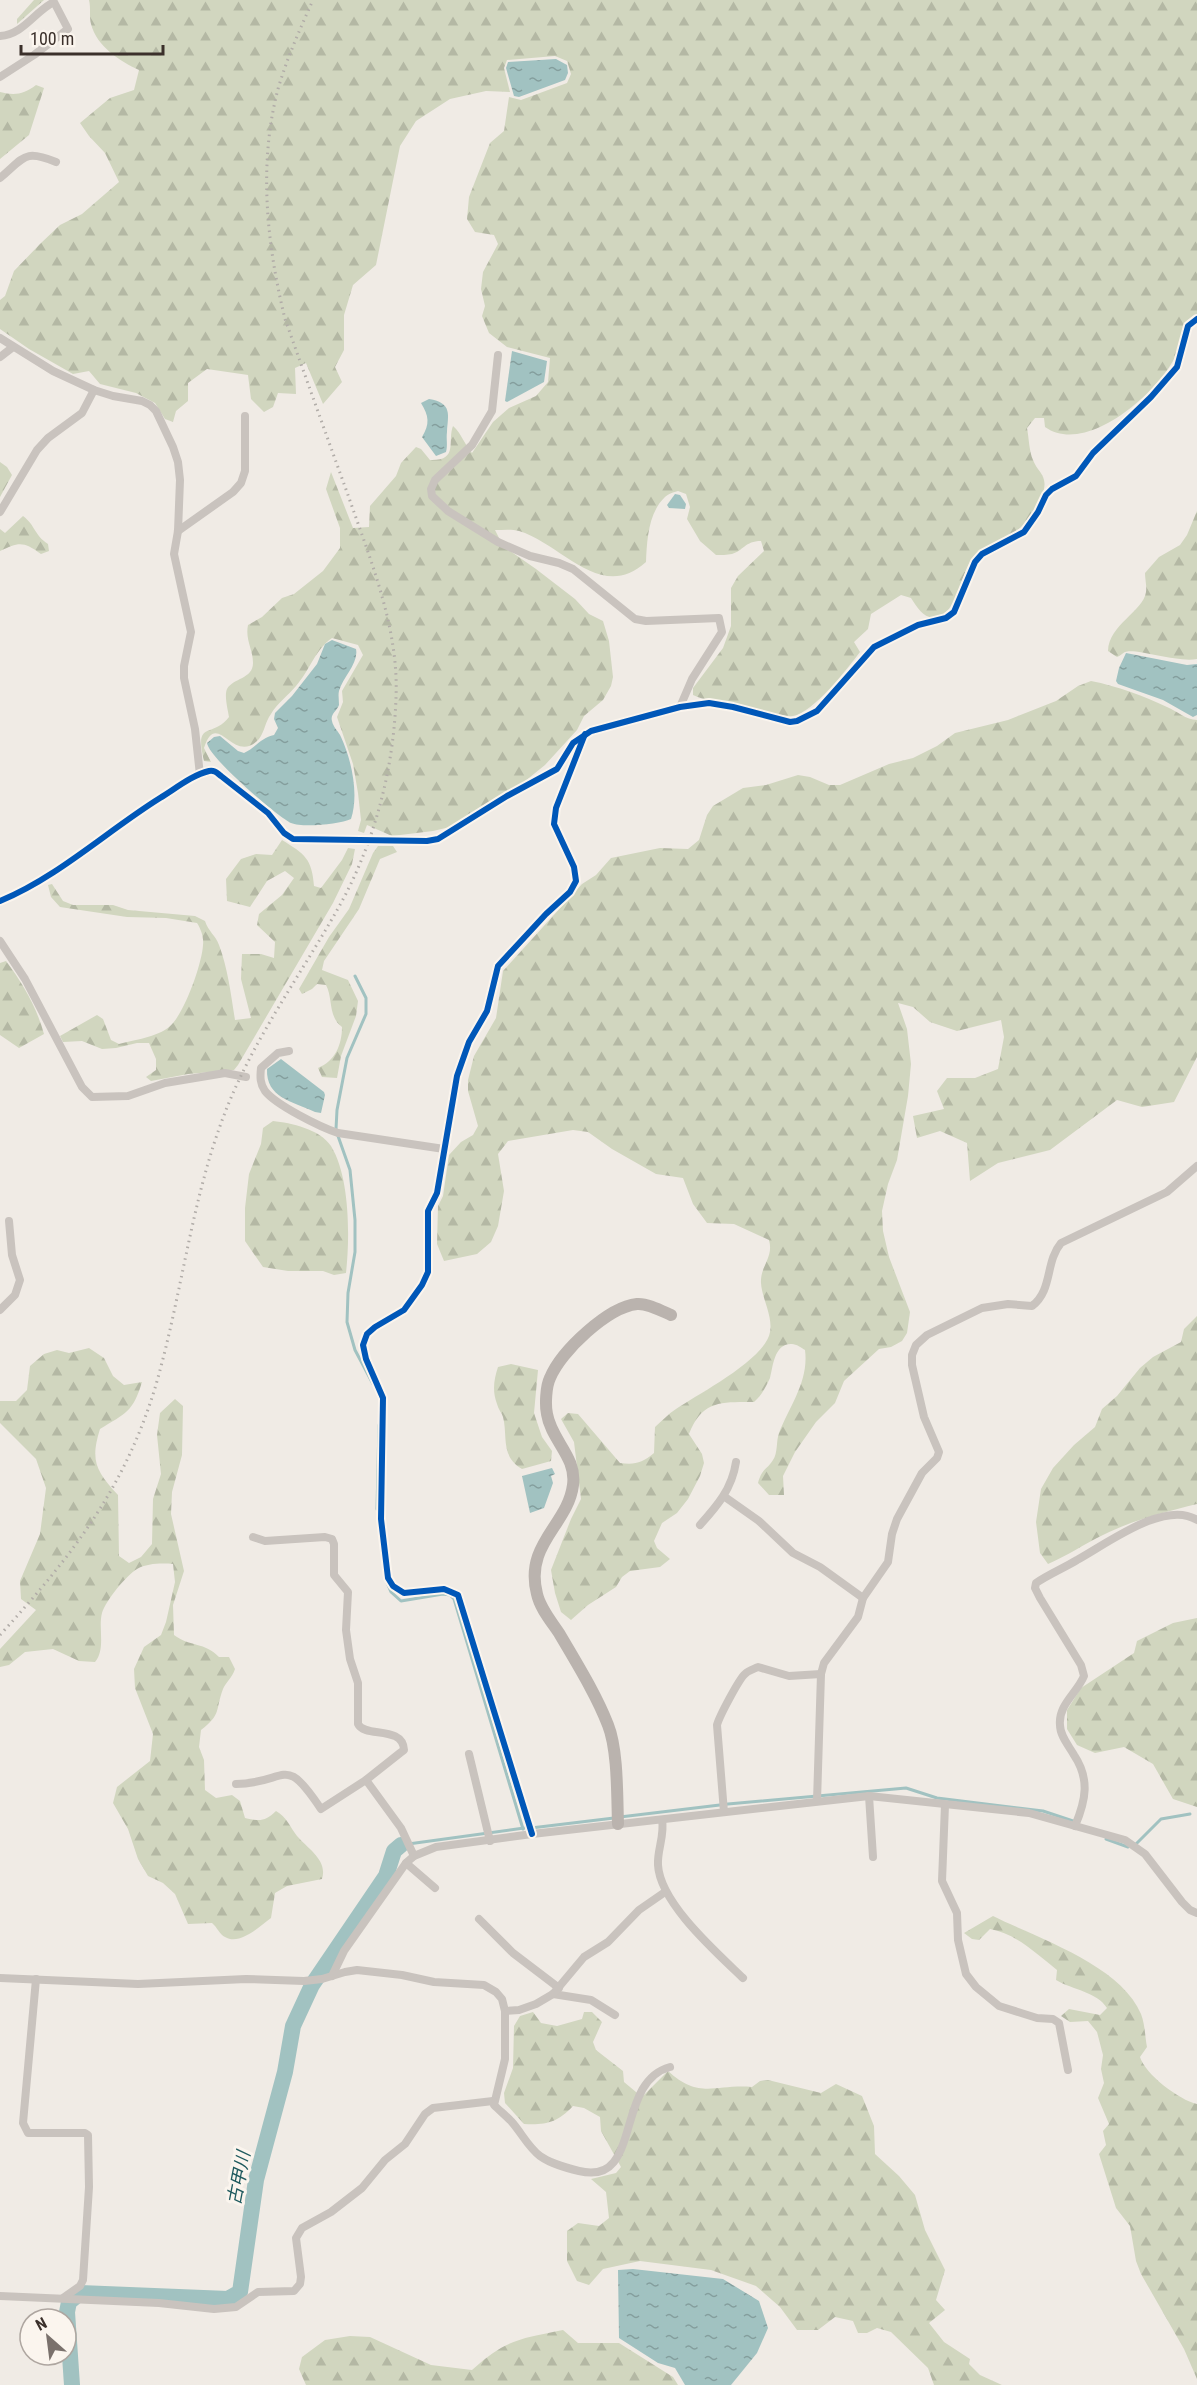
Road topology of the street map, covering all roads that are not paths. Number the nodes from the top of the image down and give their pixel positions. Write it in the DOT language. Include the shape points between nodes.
graph roads {
  1 [pos="0,36"];
  2 [pos="0,77"];
  3 [pos="56,162"];
  4 [pos="0,178"];
  5 [pos="1197,319"];
  6 [pos="0,338"];
  7 [pos="13,347"];
  8 [pos="498,355"];
  9 [pos="0,357"];
  10 [pos="94,390"];
  11 [pos="245,416"];
  12 [pos="0,512"];
  13 [pos="178,531"];
  14 [pos="680,707"];
  15 [pos="585,734"];
  16 [pos="200,775"];
  17 [pos="0,901"];
  18 [pos="0,941"];
  19 [pos="289,1051"];
  20 [pos="260,1069"];
  21 [pos="246,1077"];
  22 [pos="261,1083"];
  23 [pos="444,1149"];
  24 [pos="1197,1166"];
  25 [pos="9,1221"];
  26 [pos="0,1310"];
  27 [pos="671,1315"];
  28 [pos="736,1462"];
  29 [pos="725,1497"];
  30 [pos="1197,1520"];
  31 [pos="700,1525"];
  32 [pos="253,1537"];
  33 [pos="863,1598"];
  34 [pos="821,1674"];
  35 [pos="469,1754"];
  36 [pos="366,1780"];
  37 [pos="236,1784"];
  38 [pos="869,1796"];
  39 [pos="817,1801"];
  40 [pos="945,1805"];
  41 [pos="724,1812"];
  42 [pos="662,1820"];
  43 [pos="618,1824"];
  44 [pos="1075,1826"];
  45 [pos="531,1834"];
  46 [pos="490,1840"];
  47 [pos="414,1856"];
  48 [pos="873,1857"];
  49 [pos="406,1863"];
  50 [pos="435,1888"];
  51 [pos="665,1892"];
  52 [pos="1197,1913"];
  53 [pos="479,1919"];
  54 [pos="332,1976"];
  55 [pos="0,1978"];
  56 [pos="743,1978"];
  57 [pos="36,1979"];
  58 [pos="556,1991"];
  59 [pos="505,2011"];
  60 [pos="615,2015"];
  61 [pos="670,2067"];
  62 [pos="1068,2070"];
  63 [pos="493,2102"];
  64 [pos="0,2296"];
  65 [pos="63,2298"];
  1 -- 2 [label="street" via="21,29 54,2 68,29"];
  3 -- 4 [label="street" via="36,154 24,158"];
  5 -- 14 [label="street" via="1188,326 1177,367 1151,397 1093,453 1076,476 1052,489 1024,532 982,554 954,612 874,647 818,711 797,721 709,703"];
  6 -- 7 [label="street"];
  7 -- 9 [label="street"];
  7 -- 10 [label="street"];
  8 -- 14 [label="street" via="492,411 472,445 435,480 432,496 448,511 498,542 573,569 635,619 719,618 722,632"];
  10 -- 12 [label="street" via="82,413 37,450"];
  10 -- 13 [label="street" via="142,401 156,411 178,462"];
  11 -- 13 [label="street" via="245,471 241,483"];
  13 -- 16 [label="street" via="174,554 191,632 184,678"];
  14 -- 15 [label="street"];
  15 -- 16 [label="street" via="573,743 556,769 438,839 427,841 293,839 268,813 214,771"];
  15 -- 23 [label="street" via="556,808 554,824 574,867 576,881 570,892 498,966 487,1011 469,1042 457,1077"];
  16 -- 17 [label="street" via="139,811 39,882"];
  18 -- 21 [label="street" via="26,979 82,1087 92,1097 128,1096 158,1085 225,1073"];
  19 -- 20 [label="street" via="278,1053"];
  20 -- 21 [label="street"];
  20 -- 22 [label="street"];
  21 -- 22 [label="street"];
  22 -- 23 [label="street" via="271,1097 322,1127"];
  23 -- 45 [label="street" via="437,1193 428,1211 428,1272 404,1310 375,1327 363,1345 383,1398 383,1541 388,1578 393,1586 404,1593 444,1589 458,1595"];
  24 -- 33 [label="street" via="1167,1192 1061,1243 1052,1256 1045,1291 1032,1306 982,1308 927,1335 916,1345 912,1365 924,1417 939,1452 922,1473 897,1519 888,1562"];
  25 -- 26 [label="street" via="12,1255 20,1280 15,1294"];
  27 -- 43 [label="street" via="639,1303 619,1308 571,1347 548,1380 547,1414 573,1470 573,1485 542,1543 535,1570 537,1594 609,1728"];
  28 -- 29 [label="street"];
  29 -- 31 [label="street"];
  29 -- 33 [label="street" via="793,1553"];
  30 -- 44 [label="street" via="1184,1514 1148,1522 1036,1583 1040,1598 1082,1665 1084,1676 1065,1704 1059,1726 1079,1762 1086,1793"];
  32 -- 36 [label="street" via="265,1541 332,1539 334,1575 348,1592 346,1630 358,1683 358,1724 364,1731 382,1732 404,1744 400,1754"];
  33 -- 34 [label="street" via="858,1617 829,1656"];
  34 -- 39 [label="street"];
  34 -- 41 [label="street" via="789,1676 758,1667 743,1675 717,1725"];
  35 -- 46 [label="street"];
  36 -- 37 [label="street" via="321,1809 296,1777 284,1774"];
  36 -- 47 [label="street" via="401,1828"];
  38 -- 39 [label="street"];
  38 -- 40 [label="street"];
  38 -- 48 [label="street"];
  39 -- 41 [label="street"];
  40 -- 44 [label="street" via="1029,1813"];
  40 -- 62 [label="street" via="942,1881 957,1913 966,1974 999,2006 1059,2023"];
  41 -- 42 [label="street"];
  42 -- 43 [label="street"];
  42 -- 51 [label="street" via="658,1867"];
  43 -- 45 [label="street"];
  44 -- 52 [label="street" via="1133,1844 1161,1872 1182,1902"];
  45 -- 46 [label="street"];
  46 -- 47 [label="street" via="436,1847"];
  47 -- 49 [label="street"];
  49 -- 50 [label="street"];
  49 -- 54 [label="street" via="344,1951"];
  51 -- 56 [label="street" via="688,1922"];
  51 -- 58 [label="street" via="584,1958"];
  53 -- 58 [label="street"];
  54 -- 57 [label="street" via="304,1981 246,1979 138,1984"];
  54 -- 59 [label="street" via="357,1970 484,1985 496,1992"];
  55 -- 57 [label="street"];
  57 -- 65 [label="street" via="23,2123 28,2133 88,2135 83,2280"];
  58 -- 59 [label="street" via="536,2004"];
  58 -- 60 [label="street" via="591,2000"];
  59 -- 63 [label="street" via="505,2060"];
  61 -- 63 [label="street" via="654,2076 639,2094 619,2158 609,2167 588,2174 542,2157"];
  63 -- 65 [label="street" via="434,2108 362,2188 302,2228 296,2238 302,2277 294,2291 258,2292 228,2309"];
  64 -- 65 [label="street"];
}
